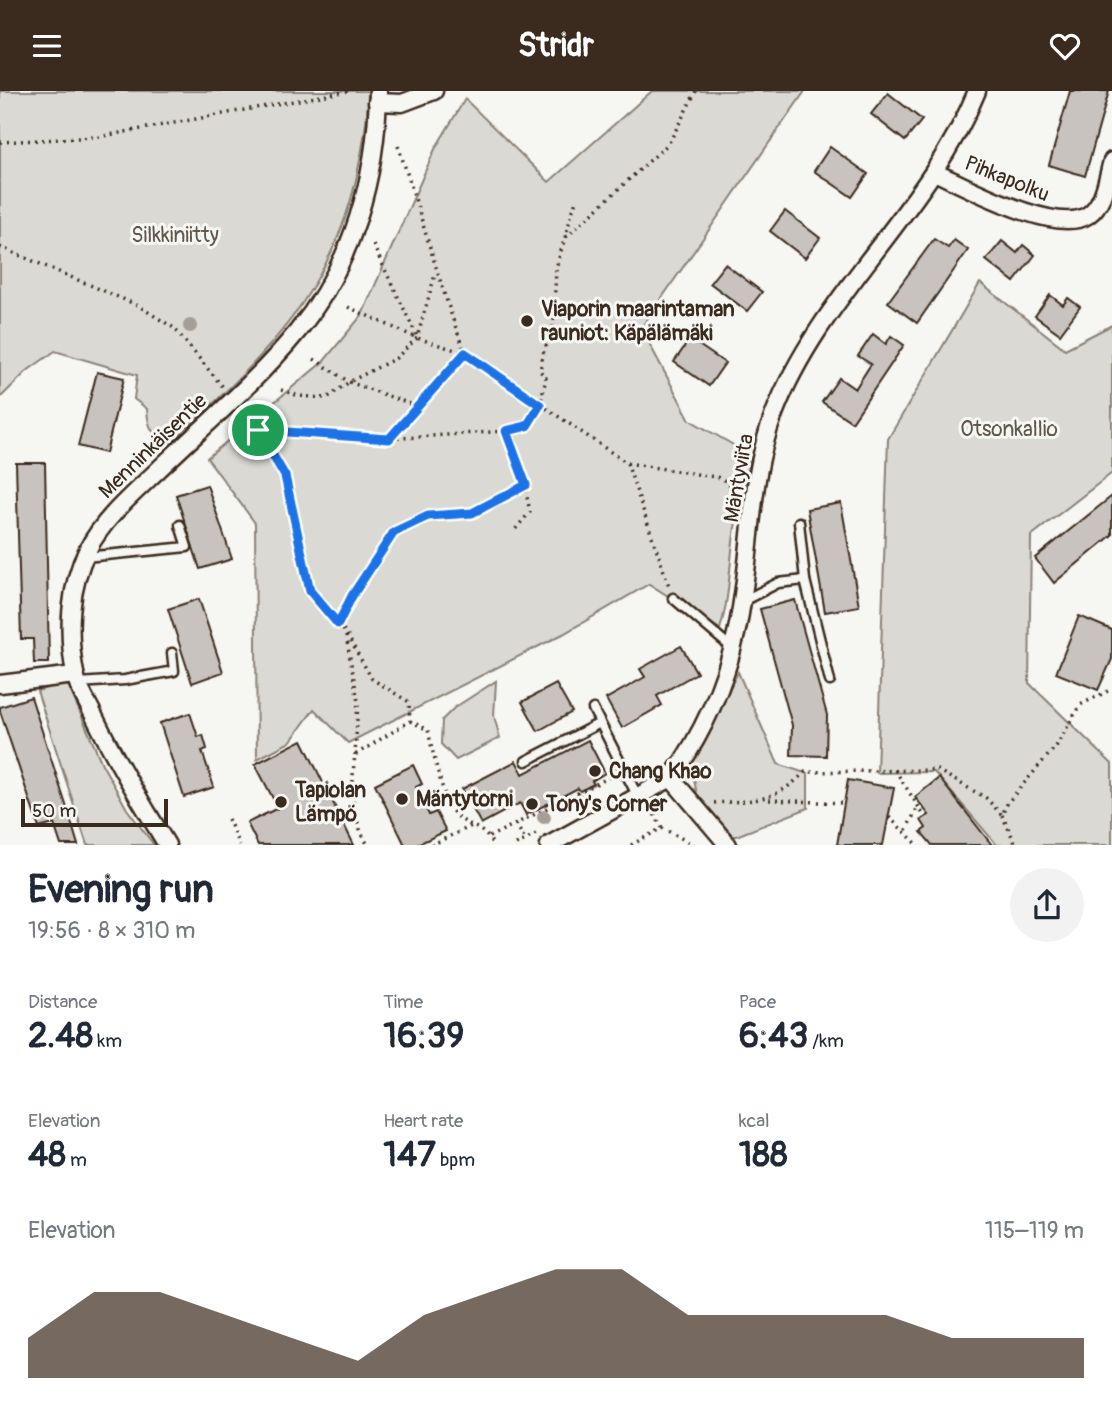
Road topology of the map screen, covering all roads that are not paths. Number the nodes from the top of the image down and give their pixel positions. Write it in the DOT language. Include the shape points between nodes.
graph roads {
  1 [pos="434,91"];
  2 [pos="977,91"];
  3 [pos="377,97"];
  4 [pos="1112,162"];
  5 [pos="934,172"];
  6 [pos="799,522"];
  7 [pos="180,525"];
  8 [pos="85,557"];
  9 [pos="805,580"];
  10 [pos="673,598"];
  11 [pos="741,602"];
  12 [pos="732,648"];
  13 [pos="172,653"];
  14 [pos="77,679"];
  15 [pos="831,681"];
  16 [pos="0,684"];
  17 [pos="593,709"];
  18 [pos="600,723"];
  19 [pos="526,761"];
  20 [pos="671,778"];
  21 [pos="638,797"];
  22 [pos="167,845"];
  23 [pos="550,845"];
  24 [pos="727,845"];
  1 -- 3 [label="street" via="402,103"];
  2 -- 5 [label="street, Mäntyviita"];
  3 -- 8 [label="street, Menninkäisentie" via="365,195 344,254 318,304 232,399 112,515"];
  4 -- 5 [label="street, Pihkapolku" via="1093,211 1065,221 1038,216"];
  5 -- 11 [label="street, Mäntyviita" via="791,373 769,428"];
  6 -- 9 [label="lane"];
  7 -- 8 [label="lane" via="187,547"];
  8 -- 14 [label="street, Menninkäisentie" via="72,601"];
  9 -- 11 [label="lane" via="778,583"];
  9 -- 15 [label="lane"];
  10 -- 12 [label="lane"];
  11 -- 12 [label="street, Mäntyviita"];
  12 -- 20 [label="street, Mäntyviita" via="719,690"];
  13 -- 14 [label="lane" via="174,671 125,680"];
  14 -- 16 [label="street"];
  14 -- 22 [label="street, Menninkäisentie" via="128,783"];
  17 -- 18 [label="lane"];
  18 -- 19 [label="lane"];
  18 -- 21 [label="lane"];
  20 -- 21 [label="street, Mäntyviita"];
  20 -- 24 [label="street"];
  21 -- 23 [label="street, Mäntyviita"];
}
